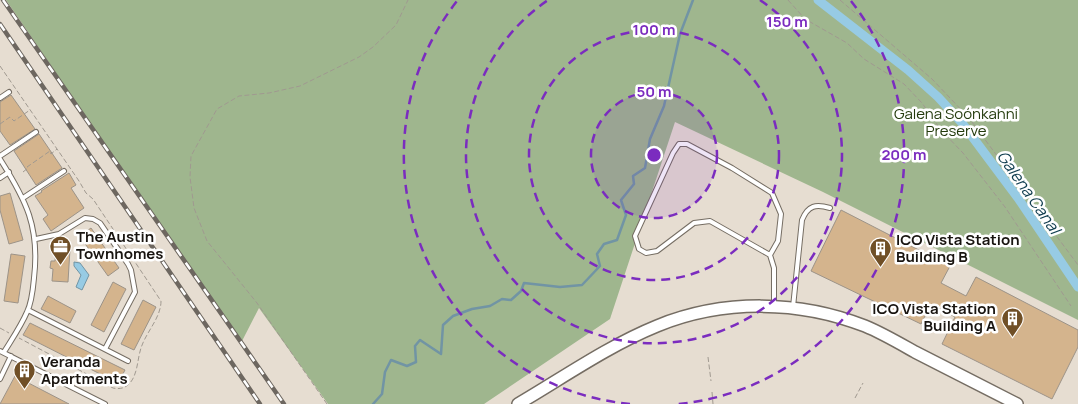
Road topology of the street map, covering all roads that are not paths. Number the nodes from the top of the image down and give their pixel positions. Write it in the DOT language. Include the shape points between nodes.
graph roads {
  1 [pos="9,92"];
  2 [pos="0,98"];
  3 [pos="36,132"];
  4 [pos="0,158"];
  5 [pos="2,167"];
  6 [pos="64,171"];
  7 [pos="9,172"];
  8 [pos="0,178"];
  9 [pos="23,198"];
  10 [pos="830,208"];
  11 [pos="36,240"];
  12 [pos="770,255"];
  13 [pos="774,306"];
  14 [pos="793,308"];
  15 [pos="28,310"];
  16 [pos="106,350"];
  17 [pos="2,352"];
  18 [pos="11,356"];
  19 [pos="128,361"];
  20 [pos="0,379"];
  21 [pos="105,404"];
  22 [pos="518,404"];
  23 [pos="1017,404"];
  1 -- 2 [label="lane"];
  3 -- 4 [label="lane"];
  4 -- 5 [label="lane"];
  5 -- 7 [label="lane"];
  6 -- 9 [label="lane"];
  7 -- 8 [label="lane"];
  7 -- 9 [label="lane"];
  9 -- 11 [label="lane"];
  10 -- 14 [label="lane" via="818,205 805,213 802,220"];
  11 -- 15 [label="lane" via="34,282"];
  11 -- 16 [label="lane" via="59,234 85,218 95,220 131,270 134,295"];
  12 -- 12 [label="lane" via="778,241 781,214 772,193 687,144 680,144 666,166 635,236 639,249 646,253 657,251 694,224 710,221"];
  12 -- 13 [label="lane" via="774,268"];
  13 -- 14 [label="street"];
  13 -- 22 [label="street" via="747,305 713,310 658,326 618,344"];
  14 -- 23 [label="street" via="817,311 865,326"];
  15 -- 16 [label="lane"];
  15 -- 17 [label="lane"];
  16 -- 19 [label="lane"];
  17 -- 18 [label="lane"];
  18 -- 20 [label="lane"];
  18 -- 21 [label="lane"];
}
